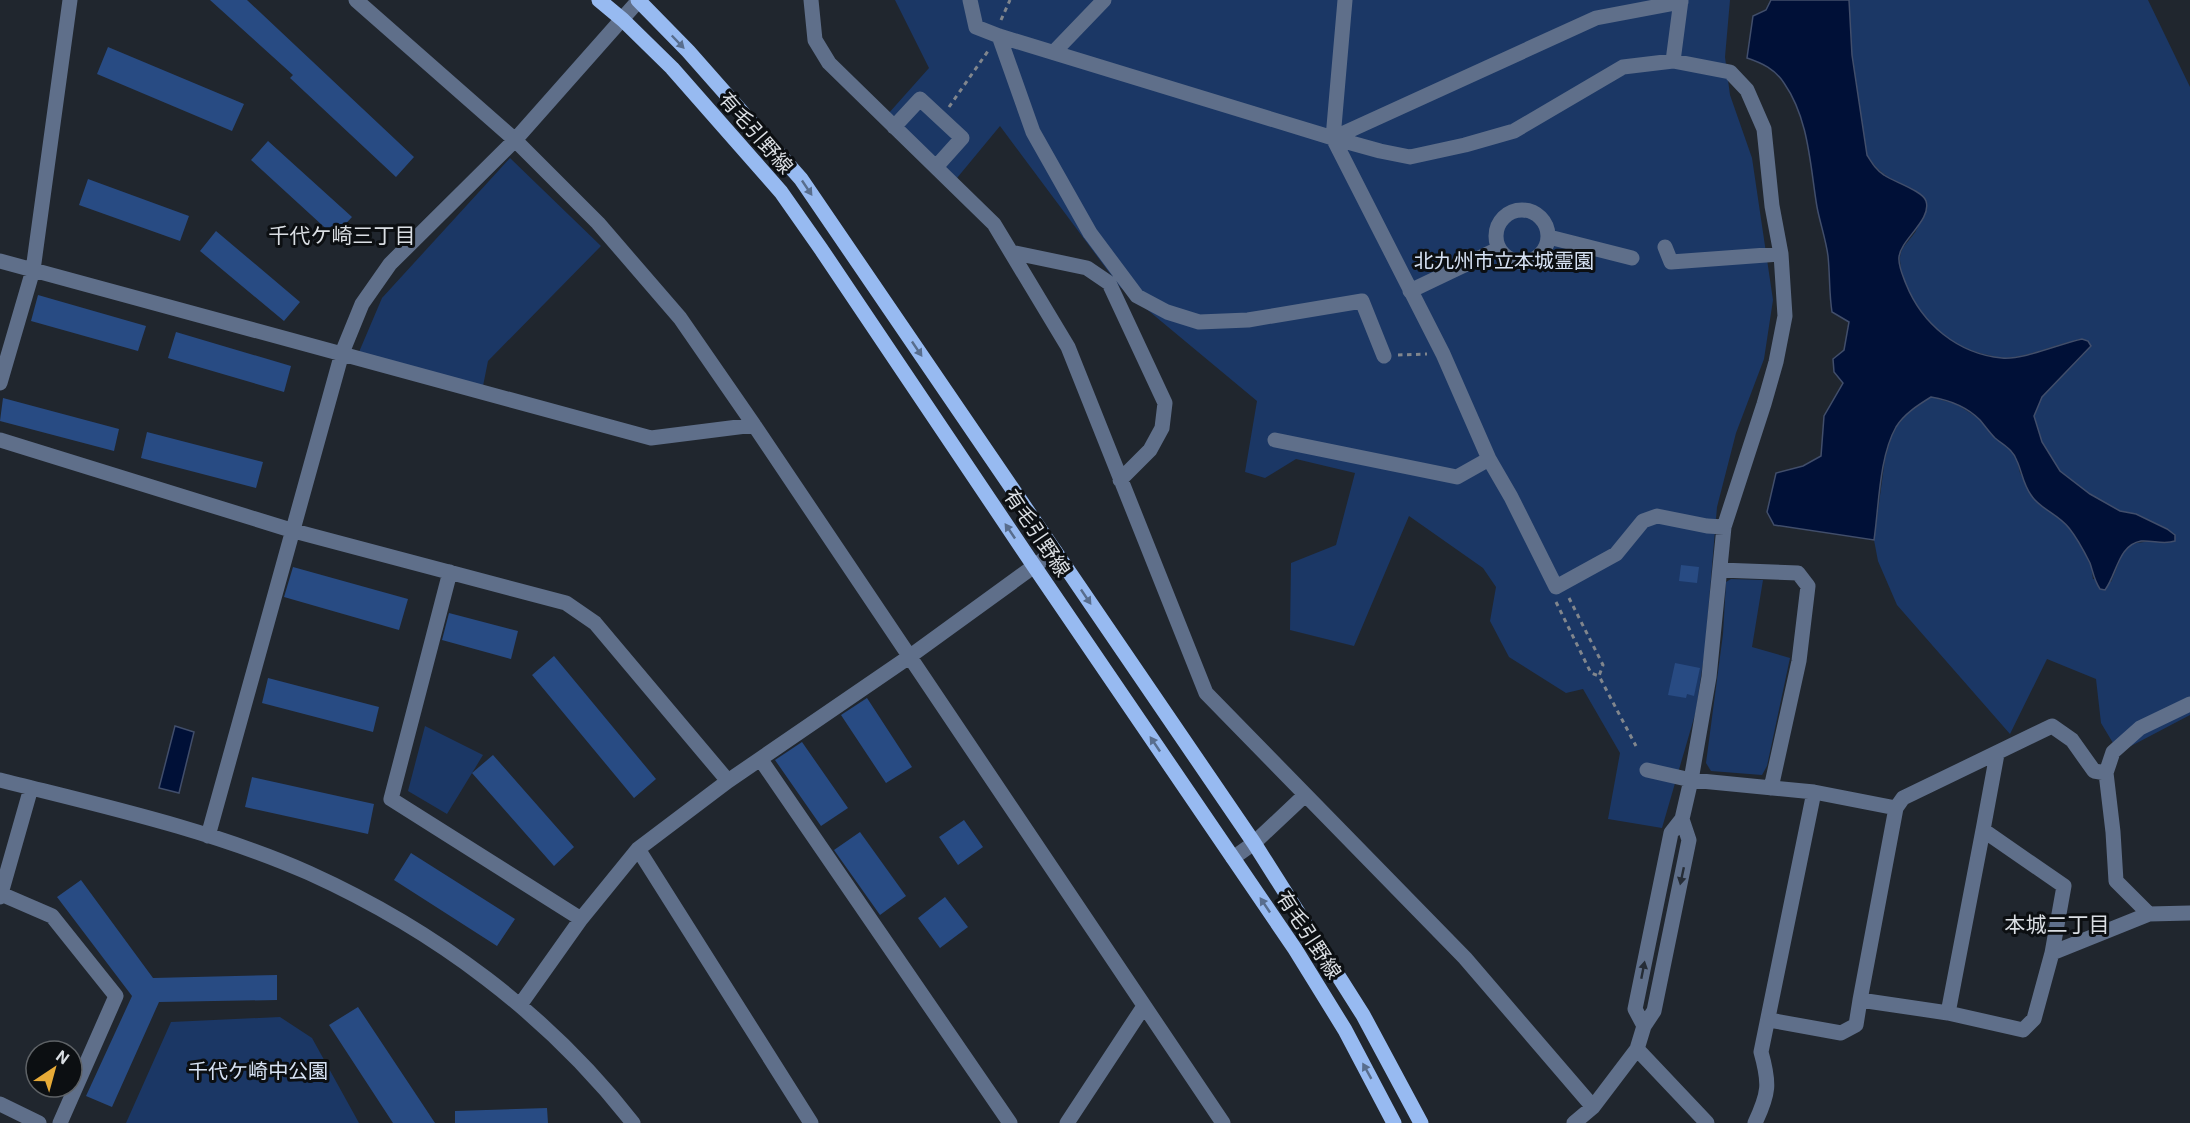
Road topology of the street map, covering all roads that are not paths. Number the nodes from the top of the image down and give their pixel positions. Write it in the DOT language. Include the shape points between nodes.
graph roads {
  1 [pos="70,0"];
  2 [pos="356,0"];
  3 [pos="599,0"];
  4 [pos="638,0"];
  5 [pos="811,0"];
  6 [pos="970,0"];
  7 [pos="1104,0"];
  8 [pos="1345,0"];
  9 [pos="1681,1"];
  10 [pos="622,20"];
  11 [pos="999,36"];
  12 [pos="1054,52"];
  13 [pos="1673,61"];
  14 [pos="894,127"];
  15 [pos="1333,138"];
  16 [pos="515,140"];
  17 [pos="936,167"];
  18 [pos="1549,237"];
  19 [pos="1665,247"];
  20 [pos="1498,249"];
  21 [pos="1011,252"];
  22 [pos="1781,254"];
  23 [pos="1632,258"];
  24 [pos="0,261"];
  25 [pos="33,270"];
  26 [pos="1410,291"];
  27 [pos="342,353"];
  28 [pos="1384,356"];
  29 [pos="0,383"];
  30 [pos="754,425"];
  31 [pos="0,440"];
  32 [pos="1275,440"];
  33 [pos="1489,459"];
  34 [pos="1120,480"];
  35 [pos="1724,527"];
  36 [pos="294,531"];
  37 [pos="1055,551"];
  38 [pos="1034,566"];
  39 [pos="1720,570"];
  40 [pos="450,572"];
  41 [pos="909,657"];
  42 [pos="2190,704"];
  43 [pos="1998,754"];
  44 [pos="761,760"];
  45 [pos="1647,770"];
  46 [pos="2106,773"];
  47 [pos="0,780"];
  48 [pos="1691,780"];
  49 [pos="728,781"];
  50 [pos="31,788"];
  51 [pos="1771,788"];
  52 [pos="1814,792"];
  53 [pos="1305,795"];
  54 [pos="1896,808"];
  55 [pos="1983,830"];
  56 [pos="208,836"];
  57 [pos="1254,843"];
  58 [pos="638,849"];
  59 [pos="1233,858"];
  60 [pos="0,896"];
  61 [pos="2190,913"];
  62 [pos="2149,914"];
  63 [pos="581,919"];
  64 [pos="2052,953"];
  65 [pos="1860,1000"];
  66 [pos="520,1005"];
  67 [pos="1144,1006"];
  68 [pos="1948,1013"];
  69 [pos="1769,1020"];
  70 [pos="1637,1049"];
  71 [pos="0,1104"];
  72 [pos="1593,1107"];
  73 [pos="39,1123"];
  74 [pos="60,1123"];
  75 [pos="633,1123"];
  76 [pos="811,1123"];
  77 [pos="1010,1123"];
  78 [pos="1066,1123"];
  79 [pos="1223,1123"];
  80 [pos="1394,1123"];
  81 [pos="1421,1123"];
  82 [pos="1574,1123"];
  83 [pos="1707,1123"];
  84 [pos="1755,1123"];
  1 -- 25 [label="street"];
  2 -- 16 [label="street"];
  3 -- 10 [label="main road, 有毛引野線"];
  4 -- 10 [label="street"];
  4 -- 37 [label="main road, 有毛引野線, one-way" via="801,179"];
  5 -- 14 [label="street" via="815,40 829,63"];
  6 -- 11 [label="street" via="976,27"];
  7 -- 12 [label="street"];
  8 -- 15 [label="street"];
  9 -- 13 [label="street"];
  9 -- 15 [label="street" via="1596,18"];
  10 -- 16 [label="street"];
  38 -- 10 [label="main road, 有毛引野線, one-way" via="781,192 672,68"];
  11 -- 12 [label="street"];
  11 -- 28 [label="street" via="1033,132 1090,233 1137,296 1167,312 1199,322 1248,320 1362,301"];
  12 -- 15 [label="street"];
  13 -- 15 [label="street" via="1623,68 1514,131 1465,145 1410,157"];
  13 -- 22 [label="street" via="1730,72 1747,90 1764,129"];
  14 -- 17 [label="street"];
  14 -- 17 [label="street" via="920,99 941,118 962,138"];
  15 -- 26 [label="street"];
  16 -- 27 [label="street" via="390,264 362,304"];
  16 -- 30 [label="street" via="598,223 680,318"];
  17 -- 21 [label="street" via="994,224"];
  18 -- 20 [label="street" via="1545,250 1528,262 1508,259"];
  18 -- 20 [label="street" via="1545,223 1536,213 1522,209 1498,222"];
  18 -- 23 [label="street"];
  19 -- 22 [label="street" via="1671,262"];
  20 -- 26 [label="street"];
  21 -- 34 [label="street" via="1068,347"];
  21 -- 34 [label="street" via="1087,268 1108,283 1166,403 1162,428 1150,450"];
  22 -- 35 [label="street" via="1785,316 1778,351"];
  24 -- 25 [label="street"];
  25 -- 27 [label="street"];
  25 -- 29 [label="street"];
  26 -- 33 [label="street" via="1443,354"];
  27 -- 30 [label="street" via="651,438"];
  27 -- 36 [label="street"];
  30 -- 41 [label="street"];
  31 -- 36 [label="street"];
  32 -- 33 [label="street" via="1457,477"];
  33 -- 35 [label="street" via="1557,591 1616,554 1643,521 1657,516"];
  34 -- 53 [label="street" via="1206,693"];
  35 -- 39 [label="street"];
  36 -- 40 [label="street"];
  36 -- 56 [label="street"];
  37 -- 38 [label="street"];
  37 -- 57 [label="main road, 有毛引野線, one-way"];
  38 -- 41 [label="street"];
  59 -- 38 [label="main road, 有毛引野線, one-way"];
  39 -- 48 [label="street" via="1709,677"];
  39 -- 51 [label="street" via="1798,573 1808,586 1799,661"];
  40 -- 49 [label="street" via="566,603 595,623"];
  40 -- 63 [label="street" via="391,799"];
  41 -- 44 [label="street"];
  41 -- 67 [label="street"];
  42 -- 46 [label="street" via="2140,728 2113,752"];
  43 -- 46 [label="street" via="2052,726 2072,740 2094,771"];
  43 -- 54 [label="street" via="1903,798"];
  43 -- 55 [label="street"];
  44 -- 49 [label="street"];
  44 -- 77 [label="street"];
  45 -- 48 [label="street"];
  46 -- 62 [label="street" via="2116,880"];
  47 -- 50 [label="street"];
  48 -- 51 [label="street"];
  48 -- 70 [label="street" via="1682,819 1671,833 1635,1009 1644,1026"];
  49 -- 58 [label="street"];
  50 -- 56 [label="street"];
  50 -- 60 [label="street"];
  51 -- 52 [label="street"];
  52 -- 54 [label="street"];
  52 -- 69 [label="street"];
  53 -- 57 [label="street"];
  53 -- 72 [label="street" via="1465,958"];
  54 -- 65 [label="street"];
  55 -- 64 [label="street" via="2064,886"];
  55 -- 68 [label="street"];
  56 -- 66 [label="street" via="307,873 374,905 453,953"];
  57 -- 59 [label="street"];
  57 -- 81 [label="main road, 有毛引野線" via="1363,1015"];
  58 -- 63 [label="street"];
  58 -- 76 [label="street"];
  80 -- 59 [label="main road, 有毛引野線, one-way" via="1345,1030"];
  60 -- 74 [label="street" via="52,916 116,996"];
  61 -- 62 [label="street"];
  62 -- 64 [label="street"];
  63 -- 66 [label="street"];
  64 -- 68 [label="street" via="2034,1019 2023,1030"];
  65 -- 68 [label="street"];
  65 -- 69 [label="street" via="1856,1025 1841,1034"];
  66 -- 75 [label="street" via="566,1045"];
  67 -- 78 [label="street"];
  67 -- 79 [label="street"];
  69 -- 84 [label="street" via="1761,1052 1767,1073 1766,1100"];
  70 -- 72 [label="street"];
  70 -- 83 [label="street"];
  71 -- 73 [label="street"];
  72 -- 82 [label="street"];
}
